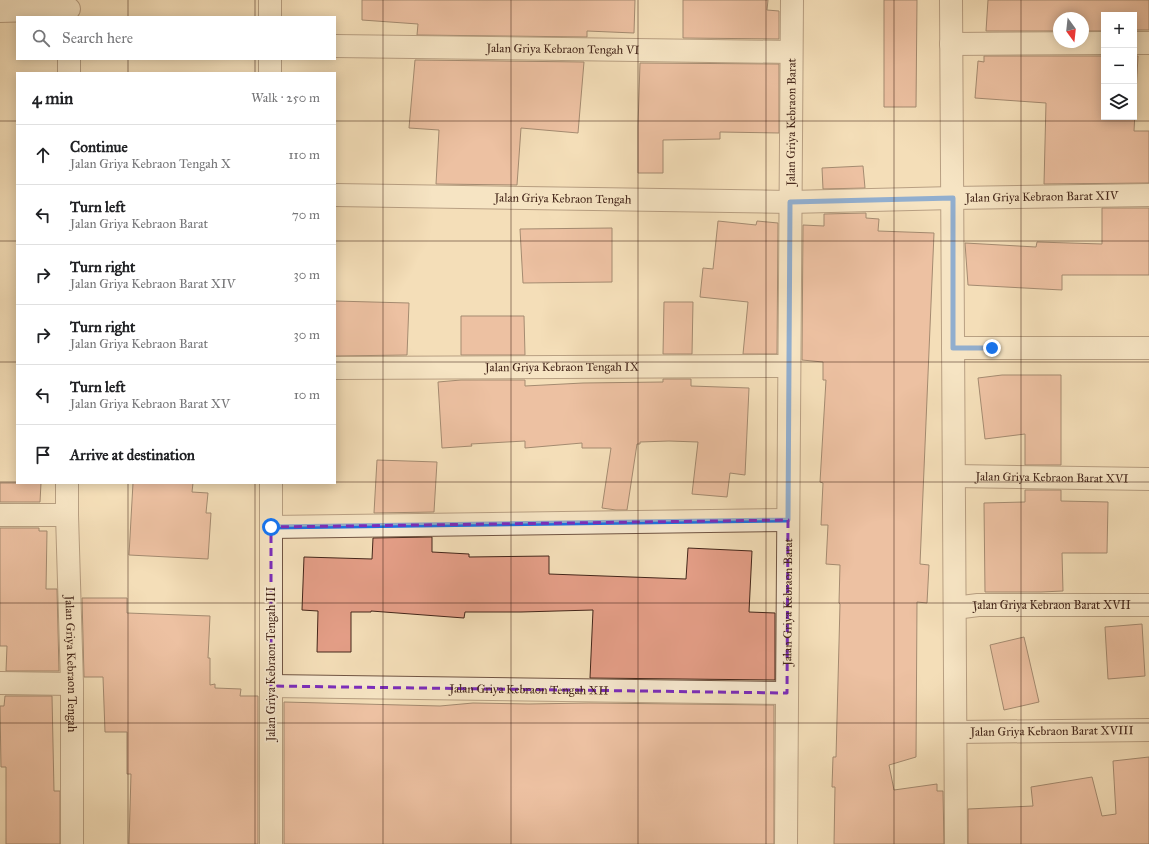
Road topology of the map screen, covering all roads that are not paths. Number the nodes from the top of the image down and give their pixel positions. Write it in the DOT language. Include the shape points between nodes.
graph roads {
  1 [pos="270,0"];
  2 [pos="792,0"];
  3 [pos="951,0"];
  4 [pos="69,9"];
  5 [pos="0,11"];
  6 [pos="270,16"];
  7 [pos="1101,43"];
  8 [pos="1137,43"];
  9 [pos="1149,43"];
  10 [pos="951,44"];
  11 [pos="336,46"];
  12 [pos="791,52"];
  13 [pos="69,60"];
  14 [pos="270,60"];
  15 [pos="69,72"];
  16 [pos="270,72"];
  17 [pos="1149,195"];
  18 [pos="336,196"];
  19 [pos="953,198"];
  20 [pos="790,202"];
  21 [pos="953,348"];
  22 [pos="1149,348"];
  23 [pos="789,366"];
  24 [pos="336,368"];
  25 [pos="954,476"];
  26 [pos="1149,479"];
  27 [pos="67,484"];
  28 [pos="271,484"];
  29 [pos="0,515"];
  30 [pos="67,515"];
  31 [pos="788,520"];
  32 [pos="271,527"];
  33 [pos="1149,605"];
  34 [pos="955,608"];
  35 [pos="0,683"];
  36 [pos="72,684"];
  37 [pos="271,686"];
  38 [pos="787,693"];
  39 [pos="1149,730"];
  40 [pos="956,732"];
  41 [pos="72,844"];
  42 [pos="271,844"];
  43 [pos="786,844"];
  44 [pos="956,844"];
  1 -- 6 [label="street"];
  2 -- 12 [label="street, Jalan Griya Kebraon Barat"];
  3 -- 10 [label="street"];
  4 -- 5 [label="street"];
  7 -- 10 [label="street"];
  8 -- 9 [label="street"];
  10 -- 19 [label="street"];
  11 -- 12 [label="street, Jalan Griya Kebraon Tengah VI"];
  12 -- 20 [label="street, Jalan Griya Kebraon Barat"];
  13 -- 15 [label="street"];
  14 -- 16 [label="street"];
  17 -- 19 [label="street, Jalan Griya Kebraon Barat XIV"];
  18 -- 20 [label="street, Jalan Griya Kebraon Tengah"];
  19 -- 20 [label="street, Jalan Griya Kebraon Barat XIV"];
  19 -- 21 [label="street"];
  20 -- 23 [label="street, Jalan Griya Kebraon Barat"];
  21 -- 22 [label="street"];
  21 -- 25 [label="street"];
  23 -- 24 [label="street, Jalan Griya Kebraon Tengah IX"];
  23 -- 31 [label="street, Jalan Griya Kebraon Barat"];
  25 -- 26 [label="street, Jalan Griya Kebraon Barat XVI"];
  25 -- 34 [label="street"];
  27 -- 30 [label="street, Jalan Griya Kebraon Tengah"];
  28 -- 32 [label="street, Jalan Griya Kebraon Tengah III"];
  29 -- 30 [label="street"];
  30 -- 36 [label="street, Jalan Griya Kebraon Tengah"];
  31 -- 32 [label="street"];
  31 -- 38 [label="street, Jalan Griya Kebraon Barat"];
  32 -- 37 [label="street, Jalan Griya Kebraon Tengah III"];
  33 -- 34 [label="street, Jalan Griya Kebraon Barat XVII"];
  34 -- 40 [label="street"];
  35 -- 36 [label="street"];
  36 -- 41 [label="street, Jalan Griya Kebraon Tengah"];
  37 -- 38 [label="street, Jalan Griya Kebraon Tengah XII"];
  37 -- 42 [label="street, Jalan Griya Kebraon Tengah III"];
  38 -- 43 [label="street, Jalan Griya Kebraon Barat"];
  39 -- 40 [label="street, Jalan Griya Kebraon Barat XVIII"];
  40 -- 44 [label="street"];
}
